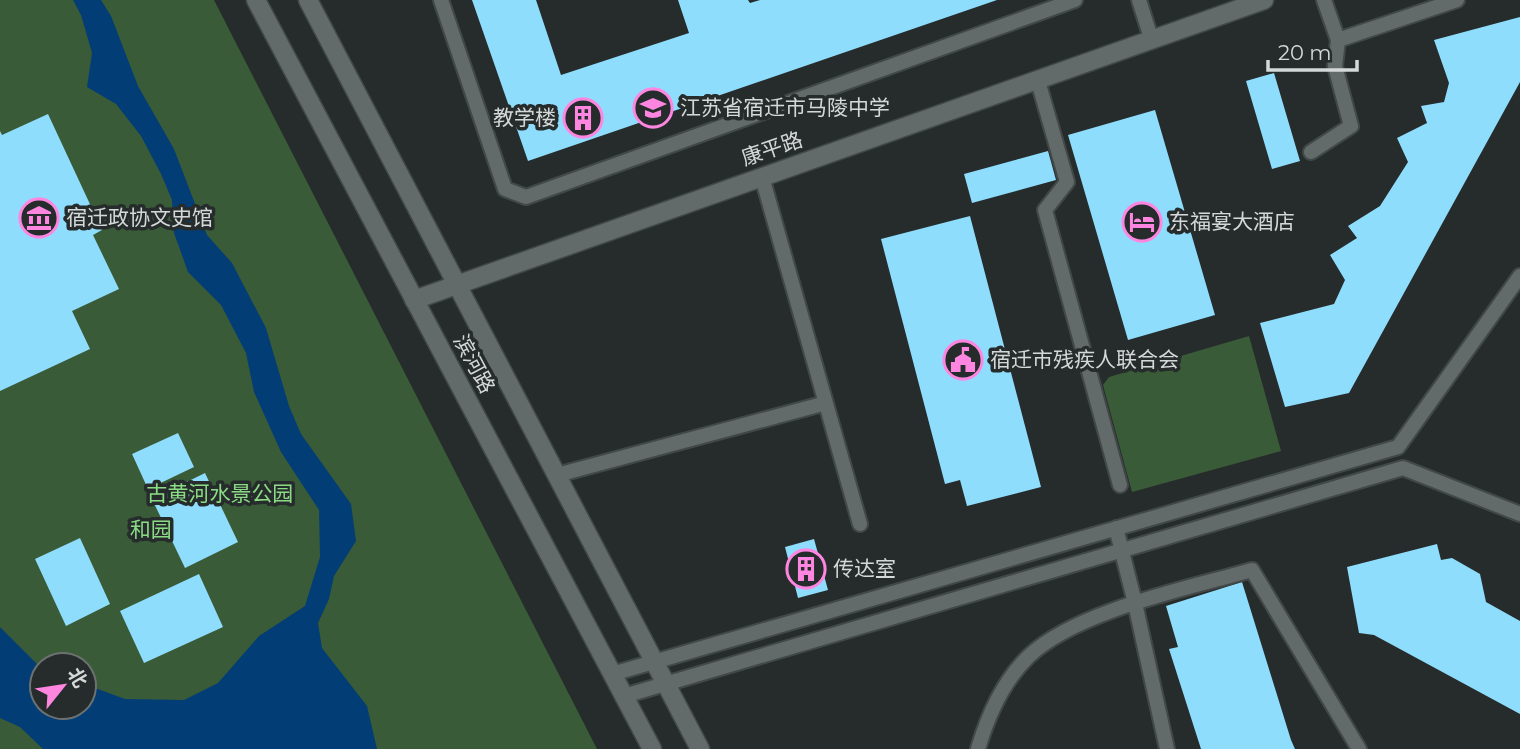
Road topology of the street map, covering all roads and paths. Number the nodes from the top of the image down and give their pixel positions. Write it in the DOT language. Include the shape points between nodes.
graph roads {
  1 [pos="256,0"];
  2 [pos="308,0"];
  3 [pos="441,0"];
  4 [pos="1075,0"];
  5 [pos="1139,0"];
  6 [pos="1264,0"];
  7 [pos="1324,0"];
  8 [pos="1457,0"];
  9 [pos="1338,40"];
  10 [pos="1152,41"];
  11 [pos="1038,80"];
  12 [pos="1311,152"];
  13 [pos="762,177"];
  14 [pos="1520,276"];
  15 [pos="455,284"];
  16 [pos="414,300"];
  17 [pos="825,403"];
  18 [pos="556,475"];
  19 [pos="1120,485"];
  20 [pos="1520,514"];
  21 [pos="860,524"];
  22 [pos="1116,528"];
  23 [pos="1122,550"];
  24 [pos="1135,603"];
  25 [pos="748,633"];
  26 [pos="756,657"];
  27 [pos="654,662"];
  28 [pos="612,674"];
  29 [pos="666,684"];
  30 [pos="624,696"];
  31 [pos="652,749"];
  32 [pos="700,749"];
  33 [pos="978,749"];
  34 [pos="1167,749"];
  35 [pos="1359,749"];
  1 -- 16 [label="main road, 滨河路"];
  2 -- 15 [label="main road, 滨河路"];
  3 -- 4 [label="lane" via="505,189 526,197"];
  5 -- 10 [label="lane"];
  6 -- 10 [label="main road, 康平路"];
  7 -- 9 [label="lane"];
  8 -- 9 [label="lane"];
  9 -- 12 [label="lane" via="1335,66 1351,126"];
  10 -- 11 [label="main road, 康平路"];
  11 -- 13 [label="main road, 康平路"];
  11 -- 19 [label="lane" via="1067,182 1045,210"];
  13 -- 15 [label="main road, 康平路"];
  13 -- 17 [label="lane"];
  14 -- 22 [label="lane" via="1398,447"];
  15 -- 16 [label="main road, 康平路"];
  15 -- 18 [label="main road, 滨河路"];
  16 -- 28 [label="main road, 滨河路"];
  17 -- 18 [label="lane"];
  17 -- 21 [label="lane"];
  18 -- 27 [label="main road, 滨河路"];
  20 -- 23 [label="lane" via="1403,468"];
  22 -- 23 [label="lane"];
  22 -- 25 [label="lane"];
  23 -- 24 [label="lane"];
  23 -- 26 [label="lane"];
  24 -- 33 [label="lane" via="1055,637 1029,656 988,715"];
  24 -- 34 [label="lane"];
  24 -- 35 [label="lane" via="1252,570"];
  25 -- 26 [label="lane"];
  25 -- 27 [label="lane"];
  26 -- 29 [label="lane"];
  27 -- 28 [label="lane"];
  27 -- 29 [label="main road, 滨河路"];
  28 -- 30 [label="main road, 滨河路"];
  29 -- 30 [label="lane"];
  29 -- 32 [label="main road, 滨河路"];
  30 -- 31 [label="main road, 滨河路"];
}
